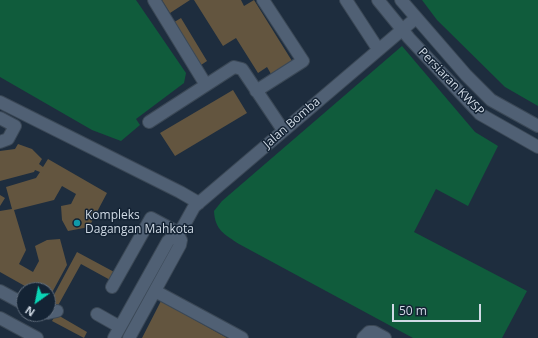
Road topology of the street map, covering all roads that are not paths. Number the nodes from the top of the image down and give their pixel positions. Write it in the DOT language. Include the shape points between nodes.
graph roads {
  1 [pos="154,0"];
  2 [pos="263,0"];
  3 [pos="346,0"];
  4 [pos="378,0"];
  5 [pos="401,0"];
  6 [pos="416,18"];
  7 [pos="401,29"];
  8 [pos="378,49"];
  9 [pos="206,85"];
  10 [pos="256,91"];
  11 [pos="0,102"];
  12 [pos="0,118"];
  13 [pos="149,122"];
  14 [pos="538,126"];
  15 [pos="284,130"];
  16 [pos="0,142"];
  17 [pos="538,147"];
  18 [pos="199,203"];
  19 [pos="178,235"];
  20 [pos="112,287"];
  21 [pos="0,291"];
  22 [pos="155,291"];
  23 [pos="16,300"];
  24 [pos="97,314"];
  25 [pos="0,318"];
  26 [pos="115,335"];
  27 [pos="37,338"];
  28 [pos="129,338"];
  29 [pos="242,338"];
  30 [pos="363,338"];
  31 [pos="385,338"];
  1 -- 9 [label="street"];
  2 -- 10 [label="street" via="303,61"];
  3 -- 8 [label="street"];
  4 -- 7 [label="street, Persiaran KWSP"];
  5 -- 6 [label="street, Persiaran KWSP"];
  6 -- 7 [label="street, Jalan Bomba"];
  6 -- 14 [label="street, Persiaran KWSP" via="491,100"];
  7 -- 8 [label="street, Jalan Bomba"];
  7 -- 17 [label="street, Persiaran KWSP" via="480,114"];
  8 -- 15 [label="street, Jalan Bomba"];
  9 -- 10 [label="street" via="234,67 242,69"];
  9 -- 13 [label="street"];
  10 -- 15 [label="street"];
  11 -- 18 [label="street"];
  12 -- 16 [label="street" via="15,126 8,140"];
  15 -- 18 [label="street, Jalan Bomba"];
  18 -- 19 [label="street, Jalan Bomba" via="191,211"];
  19 -- 20 [label="street" via="151,218"];
  19 -- 22 [label="street, Jalan Bomba" via="180,245"];
  19 -- 26 [label="street, Jalan Bomba" via="168,240"];
  21 -- 23 [label="street"];
  22 -- 28 [label="street, Jalan Bomba"];
  22 -- 29 [label="street"];
  24 -- 26 [label="street"];
  25 -- 27 [label="street"];
  30 -- 31 [label="street" via="369,332"];
}
